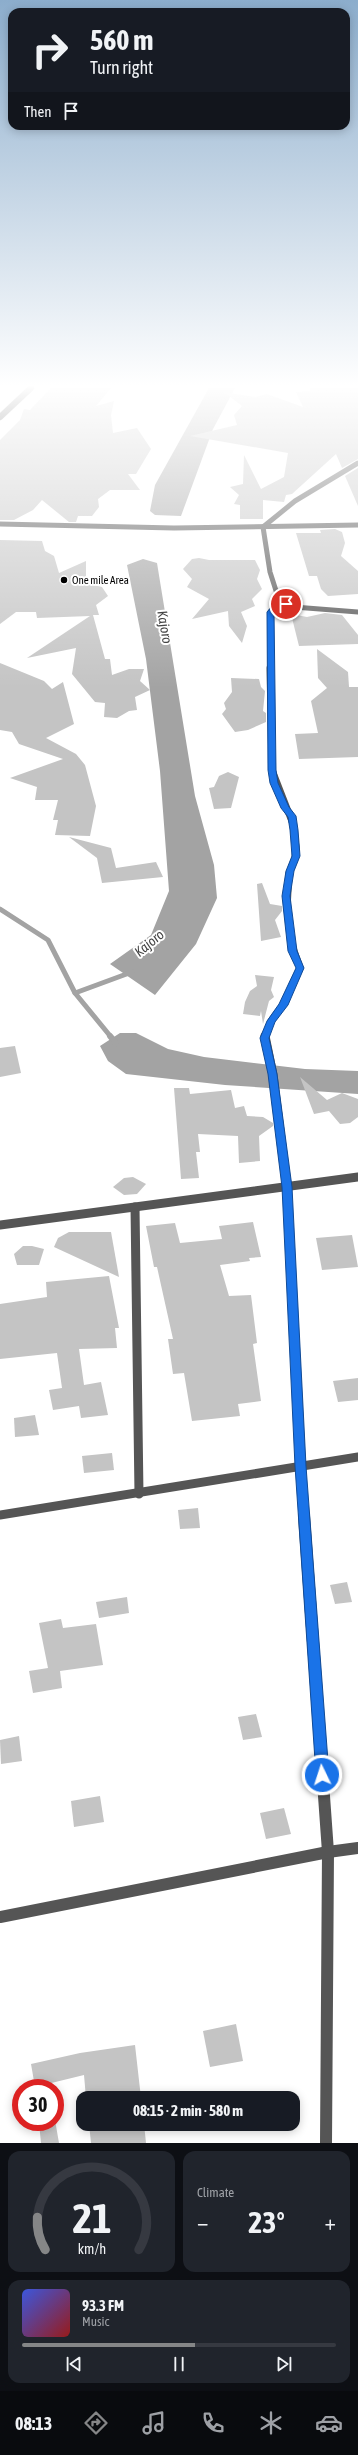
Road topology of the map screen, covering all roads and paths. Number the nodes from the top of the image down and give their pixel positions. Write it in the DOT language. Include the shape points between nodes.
graph roads {
  1 [pos="317,488"];
  2 [pos="0,524"];
  3 [pos="358,525"];
  4 [pos="264,527"];
  5 [pos="279,600"];
  6 [pos="358,612"];
  7 [pos="358,1177"];
  8 [pos="287,1187"];
  9 [pos="136,1207"];
  10 [pos="0,1225"];
  11 [pos="358,1457"];
  12 [pos="300,1466"];
  13 [pos="139,1494"];
  14 [pos="0,1516"];
  15 [pos="358,1848"];
  16 [pos="328,1852"];
  17 [pos="0,1917"];
  18 [pos="326,2143"];
  1 -- 4 [label="street" via="295,501"];
  2 -- 4 [label="street" via="174,528"];
  3 -- 4 [label="street"];
  4 -- 5 [label="street" via="270,572"];
  5 -- 6 [label="street" via="294,607"];
  5 -- 8 [label="street" via="270,612 269,631 272,770 274,783 285,808 292,816 294,830 296,856 290,871 286,896 293,951 300,968 284,1005 271,1021 264,1038 273,1074"];
  7 -- 8 [label="street"];
  8 -- 9 [label="street"];
  8 -- 12 [label="street"];
  9 -- 10 [label="street"];
  9 -- 13 [label="street"];
  11 -- 12 [label="street"];
  12 -- 13 [label="street"];
  12 -- 16 [label="street"];
  13 -- 14 [label="street"];
  15 -- 16 [label="street"];
  16 -- 17 [label="street"];
  16 -- 18 [label="street"];
}
